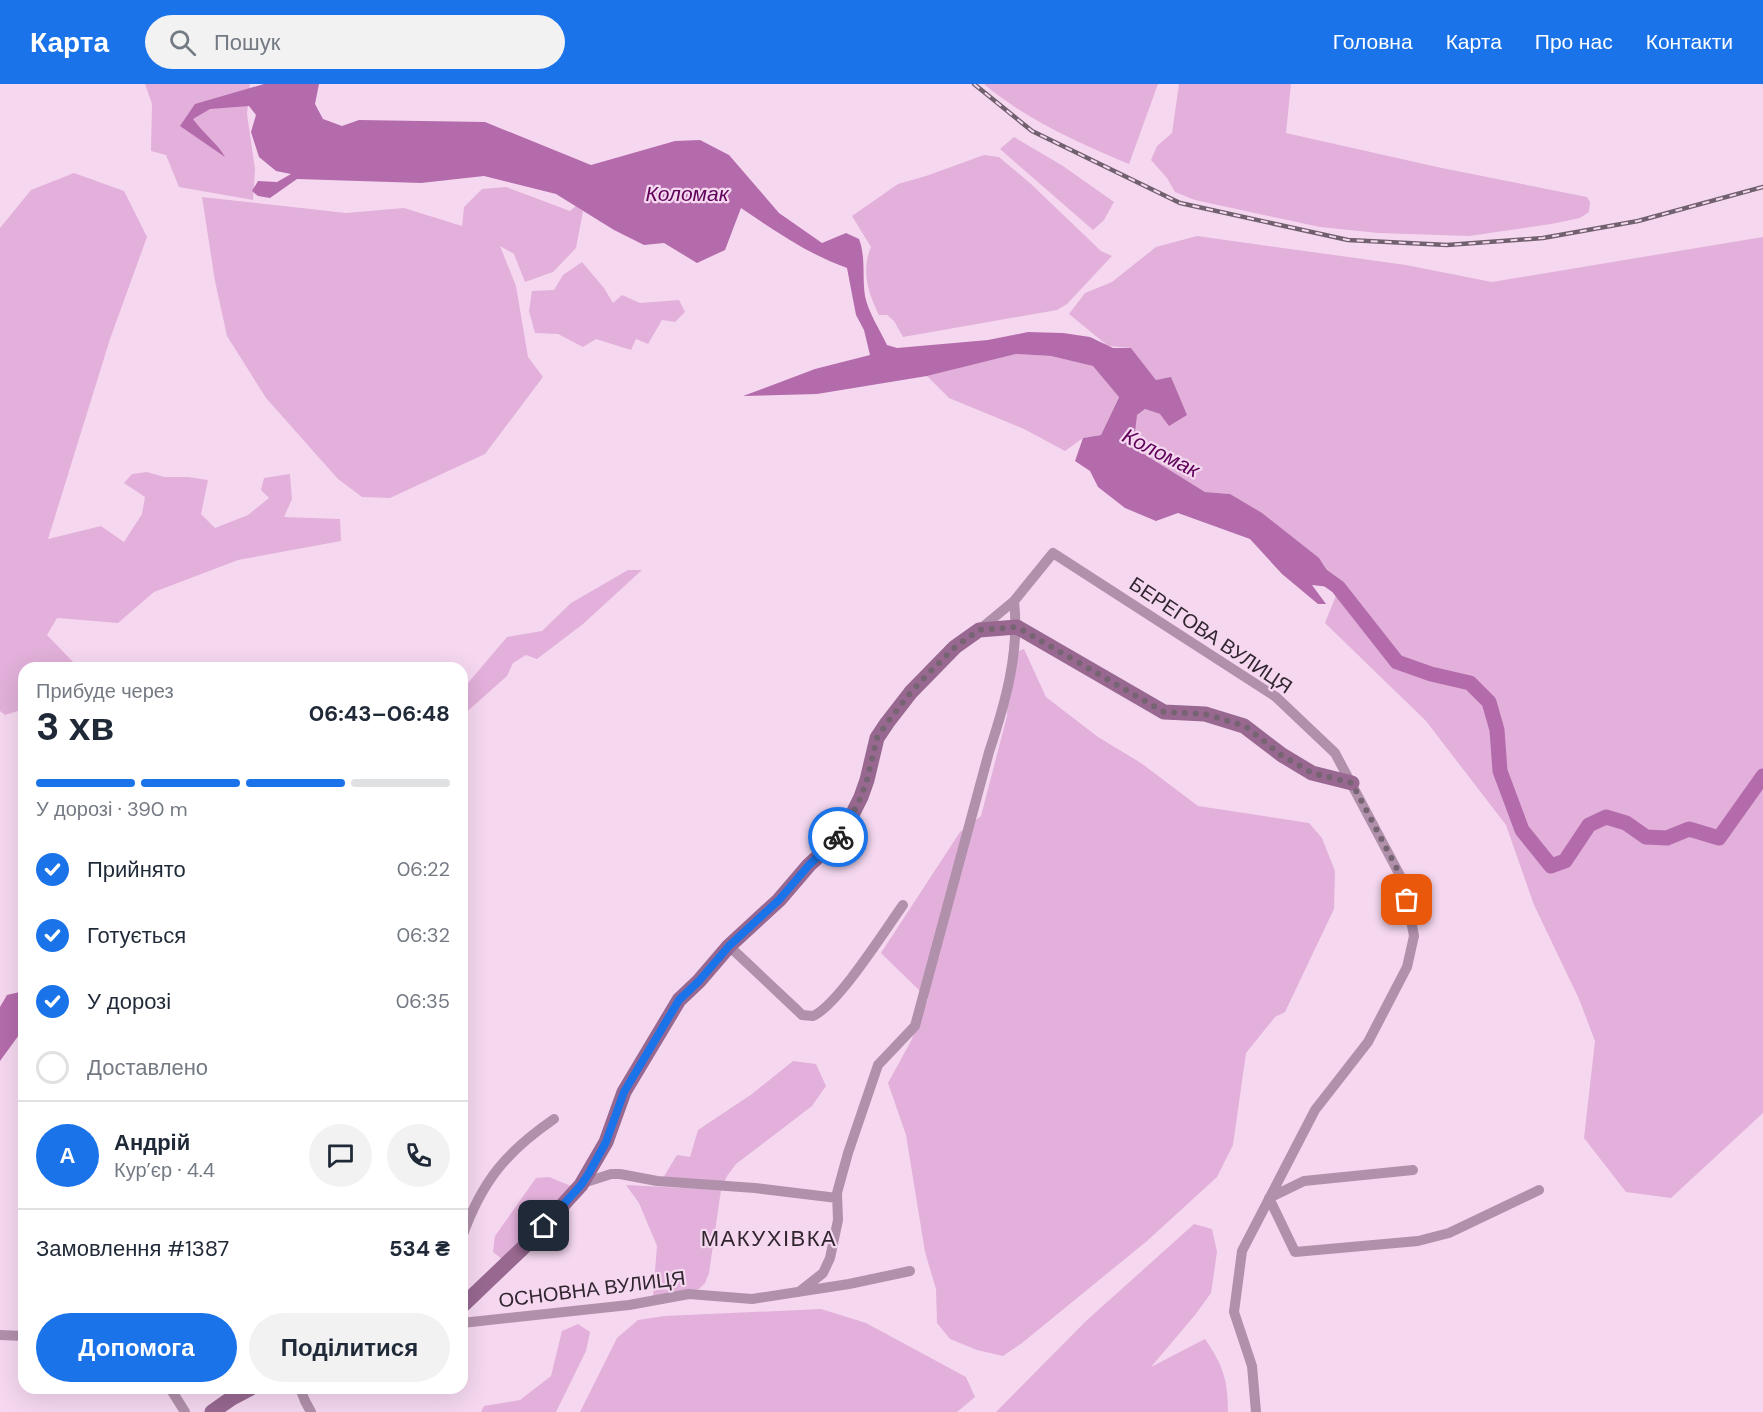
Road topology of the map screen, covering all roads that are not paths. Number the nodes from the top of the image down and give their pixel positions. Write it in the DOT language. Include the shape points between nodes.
graph roads {
  1 [pos="1014,601"];
  2 [pos="1017,627"];
  3 [pos="979,630"];
  4 [pos="1352,783"];
  5 [pos="903,905"];
  6 [pos="729,946"];
  7 [pos="554,1119"];
  8 [pos="1413,1170"];
  9 [pos="582,1183"];
  10 [pos="1539,1190"];
  11 [pos="837,1198"];
  12 [pos="1269,1198"];
  13 [pos="468,1223"];
  14 [pos="910,1271"];
  15 [pos="799,1292"];
  16 [pos="468,1298"];
  17 [pos="468,1322"];
  18 [pos="0,1335"];
  19 [pos="18,1336"];
  20 [pos="174,1394"];
  21 [pos="240,1394"];
  22 [pos="302,1394"];
  23 [pos="185,1412"];
  24 [pos="212,1412"];
  25 [pos="312,1412"];
  26 [pos="1256,1412"];
  1 -- 2 [label="street"];
  1 -- 3 [label="street"];
  1 -- 4 [label="street, БЕРЕГОВА ВУЛИЦЯ" via="1053,553 1276,697 1335,753"];
  2 -- 3 [label="street"];
  2 -- 4 [label="street" via="1164,712 1205,714 1245,726 1281,755 1312,773"];
  2 -- 11 [label="street, ОСНОВНА ВУЛИЦЯ" via="1003,710 915,1026 878,1065"];
  3 -- 6 [label="street" via="925,677 887,723 877,738 861,797 834,842"];
  4 -- 12 [label="street, БЕРЕГОВА ВУЛИЦЯ" via="1404,882 1414,936 1407,967 1368,1042 1315,1110"];
  5 -- 6 [label="street" via="850,979 813,1016 802,1015"];
  6 -- 9 [label="street" via="679,1000 624,1092 606,1142"];
  7 -- 13 [label="street" via="510,1152 497,1167"];
  8 -- 12 [label="street" via="1304,1181"];
  9 -- 11 [label="street" via="620,1174"];
  9 -- 16 [label="street" via="528,1243"];
  10 -- 12 [label="street" via="1449,1233 1418,1241 1295,1252"];
  11 -- 15 [label="street, ОСНОВНА ВУЛИЦЯ" via="838,1220 830,1258 823,1273"];
  12 -- 26 [label="street, БЕРЕГОВА ВУЛИЦЯ" via="1242,1251 1234,1312 1252,1366"];
  14 -- 15 [label="street, ОСНОВНА ВУЛИЦЯ"];
  15 -- 17 [label="street, ОСНОВНА ВУЛИЦЯ" via="753,1299 689,1294 629,1305"];
  18 -- 19 [label="street"];
  20 -- 23 [label="street"];
  21 -- 24 [label="street"];
  22 -- 25 [label="street"];
}
